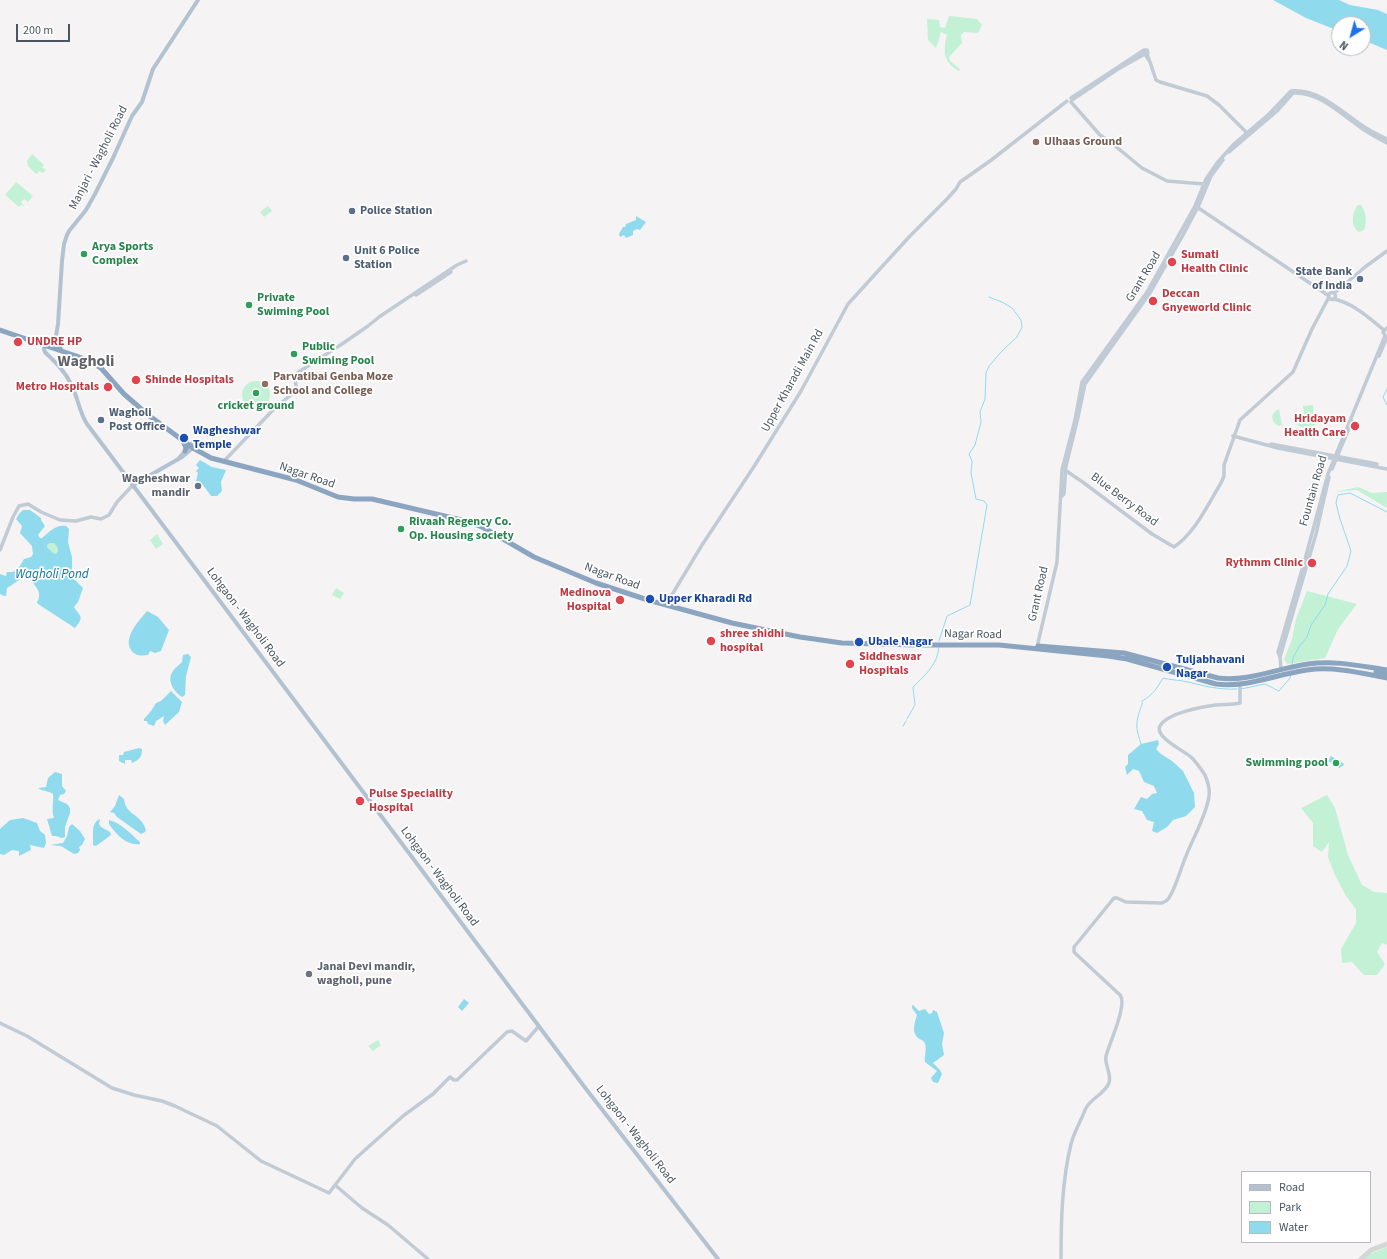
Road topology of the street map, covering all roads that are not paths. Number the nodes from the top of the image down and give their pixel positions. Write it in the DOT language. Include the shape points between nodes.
graph roads {
  1 [pos="198,0"];
  2 [pos="1070,100"];
  3 [pos="1372,133"];
  4 [pos="1247,134"];
  5 [pos="1387,139"];
  6 [pos="1387,143"];
  7 [pos="1204,184"];
  8 [pos="1197,206"];
  9 [pos="1387,251"];
  10 [pos="1333,295"];
  11 [pos="378,319"];
  12 [pos="0,328"];
  13 [pos="1386,329"];
  14 [pos="1386,337"];
  15 [pos="54,343"];
  16 [pos="45,344"];
  17 [pos="1234,436"];
  18 [pos="180,438"];
  19 [pos="192,445"];
  20 [pos="186,452"];
  21 [pos="200,452"];
  22 [pos="1335,457"];
  23 [pos="225,460"];
  24 [pos="1387,467"];
  25 [pos="1064,470"];
  26 [pos="133,485"];
  27 [pos="0,550"];
  28 [pos="667,603"];
  29 [pos="748,625"];
  30 [pos="1037,647"];
  31 [pos="1122,656"];
  32 [pos="1292,669"];
  33 [pos="1282,670"];
  34 [pos="1387,670"];
  35 [pos="1387,674"];
  36 [pos="1277,676"];
  37 [pos="1387,678"];
  38 [pos="1240,685"];
  39 [pos="0,1023"];
  40 [pos="539,1026"];
  41 [pos="335,1185"];
  42 [pos="428,1259"];
  43 [pos="718,1259"];
  44 [pos="1061,1259"];
  1 -- 15 [label="main road, Manjari - Wagholi Road" via="154,69 142,102 132,116 95,194 67,235"];
  2 -- 4 [label="street, Upper Kharadi Main Rd" via="1105,74 1145,53 1156,80 1207,96"];
  2 -- 7 [label="street" via="1100,135 1142,168 1167,181"];
  2 -- 28 [label="street, Upper Kharadi Main Rd" via="960,182 948,199 909,237 848,304 801,391"];
  3 -- 4 [label="street, Grant Road" via="1308,94 1293,93 1267,120"];
  3 -- 4 [label="street, Grant Road" via="1333,104 1312,93 1291,91"];
  3 -- 5 [label="street"];
  3 -- 6 [label="street"];
  4 -- 7 [label="street, Grant Road" via="1226,152"];
  4 -- 8 [label="street, Grant Road" via="1217,168"];
  7 -- 8 [label="street, Grant Road"];
  8 -- 10 [label="street" via="1323,293"];
  8 -- 25 [label="street, Grant Road" via="1150,293 1085,384"];
  9 -- 10 [label="street"];
  10 -- 13 [label="street"];
  10 -- 17 [label="street" via="1325,304 1312,329 1293,372 1241,419"];
  11 -- 11 [label="street" via="458,264 466,261 433,284"];
  11 -- 23 [label="street" via="294,375 297,391 272,412"];
  12 -- 16 [label="highway, Nagar Road"];
  13 -- 14 [label="street, Fountain Road" via="1383,333"];
  14 -- 22 [label="street, Fountain Road"];
  15 -- 16 [label="highway, Nagar Road"];
  15 -- 16 [label="highway"];
  15 -- 18 [label="highway, Nagar Road" via="97,364 132,401"];
  15 -- 19 [label="highway, Nagar Road" via="60,348 98,362 133,400"];
  16 -- 26 [label="main road, Lohgaon - Wagholi Road" via="45,352 71,383 82,416"];
  17 -- 22 [label="street"];
  17 -- 25 [label="street, Blue Berry Road" via="1221,483 1195,524 1174,547"];
  18 -- 19 [label="highway, Nagar Road"];
  18 -- 20 [label="highway" via="186,446"];
  19 -- 20 [label="main road"];
  19 -- 21 [label="highway, Nagar Road"];
  19 -- 23 [label="highway, Nagar Road"];
  20 -- 21 [label="highway"];
  20 -- 26 [label="main road" via="182,457"];
  21 -- 29 [label="highway, Nagar Road" via="219,461 296,480 338,497 372,498 470,522 534,557 596,583 654,602"];
  22 -- 24 [label="street"];
  22 -- 33 [label="street, Fountain Road" via="1316,534 1280,657"];
  23 -- 28 [label="highway, Nagar Road" via="293,476 338,494 373,496 465,518 485,526 524,550 548,561 607,584"];
  25 -- 30 [label="street, Grant Road" via="1057,562"];
  26 -- 27 [label="street" via="109,516 101,519 91,517 76,521 60,520 28,504 19,506"];
  26 -- 40 [label="main road, Lohgaon - Wagholi Road"];
  28 -- 29 [label="highway, Nagar Road"];
  29 -- 30 [label="highway, Nagar Road" via="842,640 988,642"];
  29 -- 30 [label="highway, Nagar Road" via="800,637 842,643"];
  30 -- 31 [label="highway, Nagar Road"];
  31 -- 33 [label="highway, Nagar Road" via="1227,680"];
  31 -- 33 [label="highway" via="1217,682 1251,679"];
  31 -- 38 [label="highway, Nagar Road" via="1216,684"];
  32 -- 33 [label="highway"];
  32 -- 34 [label="highway, Nagar Road" via="1307,664 1329,662"];
  32 -- 35 [label="highway" via="1327,665"];
  32 -- 36 [label="highway, Nagar Road"];
  32 -- 37 [label="highway, Nagar Road" via="1329,668"];
  33 -- 36 [label="highway"];
  36 -- 38 [label="highway, Nagar Road"];
  38 -- 44 [label="street" via="1240,703 1205,706 1184,712 1162,722 1159,728 1159,733 1163,737 1196,763 1207,780 1210,793 1168,899 1162,903 1126,902 1114,898 1074,947 1074,952 1120,995 1123,1001 1106,1057 1110,1074 1108,1083 1104,1092 1088,1105 1072,1143 1062,1202"];
  39 -- 41 [label="street" via="27,1036 112,1088 162,1101 217,1126 264,1162 328,1193"];
  40 -- 41 [label="street" via="526,1041 512,1031 507,1032 457,1080 450,1077 447,1079 433,1094 414,1107 366,1149 350,1164"];
  40 -- 43 [label="main road, Lohgaon - Wagholi Road"];
  41 -- 42 [label="street"];
}
